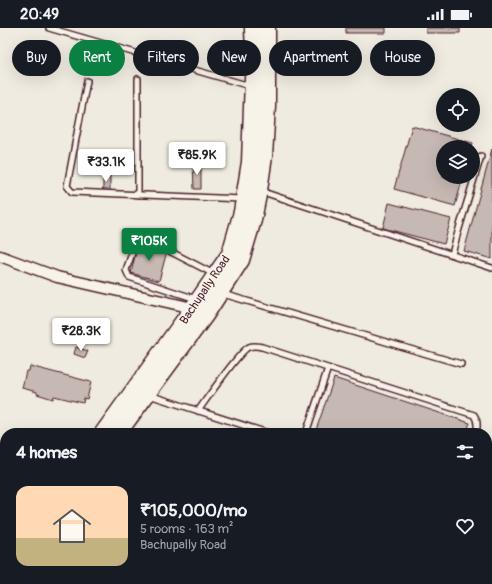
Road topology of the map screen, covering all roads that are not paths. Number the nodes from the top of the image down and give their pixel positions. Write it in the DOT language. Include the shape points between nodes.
graph roads {
  1 [pos="49,28"];
  2 [pos="253,28"];
  3 [pos="267,28"];
  4 [pos="138,79"];
  5 [pos="88,81"];
  6 [pos="253,87"];
  7 [pos="481,156"];
  8 [pos="259,190"];
  9 [pos="138,195"];
  10 [pos="244,199"];
  11 [pos="452,254"];
  12 [pos="0,256"];
  13 [pos="492,268"];
  14 [pos="216,275"];
  15 [pos="220,293"];
  16 [pos="196,304"];
  17 [pos="461,364"];
  18 [pos="328,368"];
  19 [pos="147,394"];
  20 [pos="198,411"];
  21 [pos="107,428"];
  22 [pos="122,428"];
  23 [pos="252,428"];
  24 [pos="308,428"];
  25 [pos="478,428"];
  1 -- 6 [label="lane"];
  2 -- 6 [label="main road, Bachupally Road"];
  3 -- 8 [label="main road, Bachupally Road" via="267,106"];
  4 -- 9 [label="lane"];
  5 -- 9 [label="lane" via="67,186 72,192"];
  6 -- 10 [label="main road, Bachupally Road" via="250,162"];
  7 -- 11 [label="lane"];
  8 -- 11 [label="lane"];
  8 -- 15 [label="main road, Bachupally Road" via="241,260"];
  9 -- 10 [label="lane"];
  10 -- 14 [label="main road, Bachupally Road" via="230,254"];
  11 -- 13 [label="lane"];
  12 -- 16 [label="street" via="57,277"];
  14 -- 16 [label="main road, Bachupally Road"];
  14 -- 16 [label="lane" via="144,238 139,238 136,242 126,270 127,274"];
  15 -- 17 [label="lane"];
  15 -- 19 [label="main road, Bachupally Road"];
  16 -- 21 [label="main road, Bachupally Road"];
  18 -- 20 [label="lane" via="262,347 249,346"];
  18 -- 24 [label="lane"];
  18 -- 25 [label="lane" via="474,415"];
  19 -- 20 [label="lane"];
  19 -- 22 [label="main road, Bachupally Road"];
  20 -- 23 [label="lane"];
}
